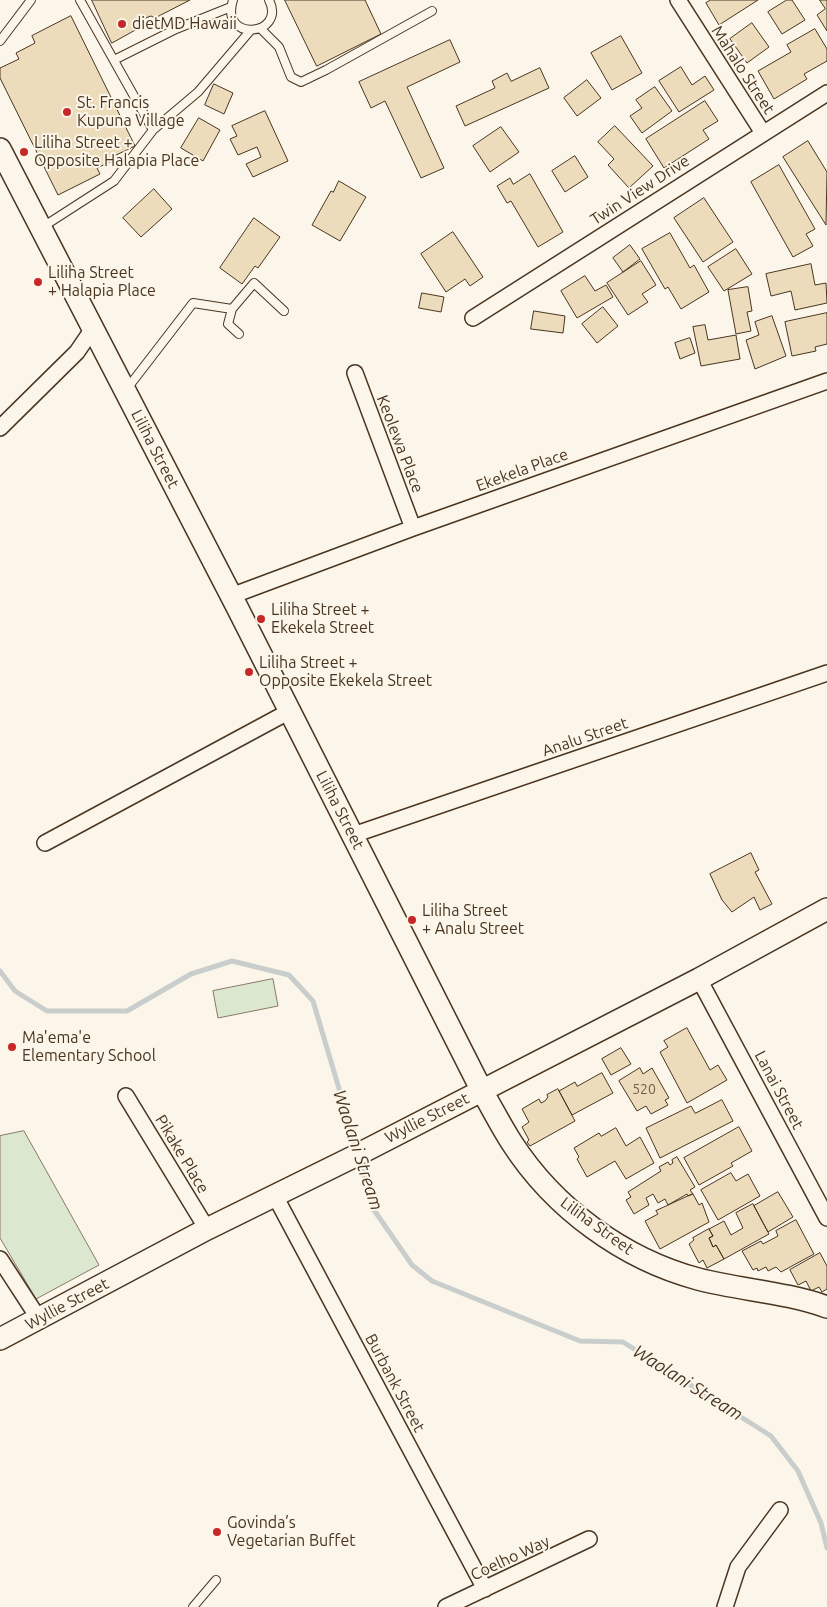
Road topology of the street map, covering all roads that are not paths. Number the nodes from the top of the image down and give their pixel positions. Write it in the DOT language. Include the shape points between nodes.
graph roads {
  1 [pos="31,0"];
  2 [pos="80,0"];
  3 [pos="269,0"];
  4 [pos="678,0"];
  5 [pos="232,4"];
  6 [pos="432,11"];
  7 [pos="260,28"];
  8 [pos="250,31"];
  9 [pos="0,41"];
  10 [pos="114,60"];
  11 [pos="827,93"];
  12 [pos="154,130"];
  13 [pos="763,133"];
  14 [pos="0,149"];
  15 [pos="40,229"];
  16 [pos="232,309"];
  17 [pos="284,310"];
  18 [pos="473,318"];
  19 [pos="92,330"];
  20 [pos="239,334"];
  21 [pos="355,373"];
  22 [pos="827,381"];
  23 [pos="125,392"];
  24 [pos="0,428"];
  25 [pos="413,528"];
  26 [pos="231,596"];
  27 [pos="827,672"];
  28 [pos="290,711"];
  29 [pos="353,835"];
  30 [pos="45,843"];
  31 [pos="827,909"];
  32 [pos="699,978"];
  33 [pos="482,1091"];
  34 [pos="126,1096"];
  35 [pos="274,1194"];
  36 [pos="827,1218"];
  37 [pos="207,1229"];
  38 [pos="0,1259"];
  39 [pos="827,1307"];
  40 [pos="39,1319"];
  41 [pos="0,1339"];
  42 [pos="780,1510"];
  43 [pos="589,1540"];
  44 [pos="216,1580"];
  45 [pos="485,1589"];
  46 [pos="193,1607"];
  47 [pos="446,1607"];
  48 [pos="724,1607"];
  1 -- 9 [label="lane"];
  2 -- 10 [label="lane"];
  3 -- 7 [label="lane" via="272,12"];
  4 -- 13 [label="street, Mahalo Street"];
  5 -- 8 [label="lane" via="233,20"];
  5 -- 10 [label="lane"];
  6 -- 7 [label="lane" via="301,82 291,78 279,47"];
  7 -- 8 [label="lane"];
  8 -- 12 [label="lane" via="198,92"];
  10 -- 12 [label="lane"];
  11 -- 13 [label="street, Twin View Drive"];
  12 -- 15 [label="lane" via="114,181"];
  13 -- 18 [label="street, Twin View Drive"];
  14 -- 15 [label="street, Liliha Street"];
  15 -- 19 [label="street, Liliha Street"];
  16 -- 17 [label="lane" via="254,283"];
  16 -- 20 [label="lane" via="228,324"];
  16 -- 23 [label="lane" via="194,303"];
  19 -- 23 [label="street, Liliha Street"];
  19 -- 24 [label="street" via="76,352"];
  21 -- 25 [label="street, Keolewa Place"];
  22 -- 25 [label="street, Ekekela Place"];
  23 -- 26 [label="street, Liliha Street"];
  25 -- 26 [label="street, Ekekela Place"];
  26 -- 28 [label="street, Liliha Street"];
  27 -- 29 [label="street, Analu Street"];
  28 -- 29 [label="street, Liliha Street"];
  28 -- 30 [label="street"];
  29 -- 33 [label="street, Liliha Street"];
  31 -- 32 [label="street, Wyllie Street"];
  32 -- 33 [label="street, Wyllie Street"];
  32 -- 36 [label="street, Lanai Street"];
  33 -- 35 [label="street, Wyllie Street"];
  33 -- 39 [label="street, Liliha Street" via="512,1144 552,1193 615,1242 647,1260 696,1278 794,1297"];
  34 -- 37 [label="street, Pikake Place"];
  35 -- 37 [label="street, Wyllie Street"];
  35 -- 45 [label="street, Burbank Street"];
  37 -- 40 [label="street, Wyllie Street"];
  38 -- 40 [label="street"];
  40 -- 41 [label="street, Wyllie Street"];
  42 -- 48 [label="street" via="738,1567"];
  43 -- 45 [label="street, Coelho Way"];
  44 -- 46 [label="lane"];
  45 -- 47 [label="street, Coelho Way"];
}
